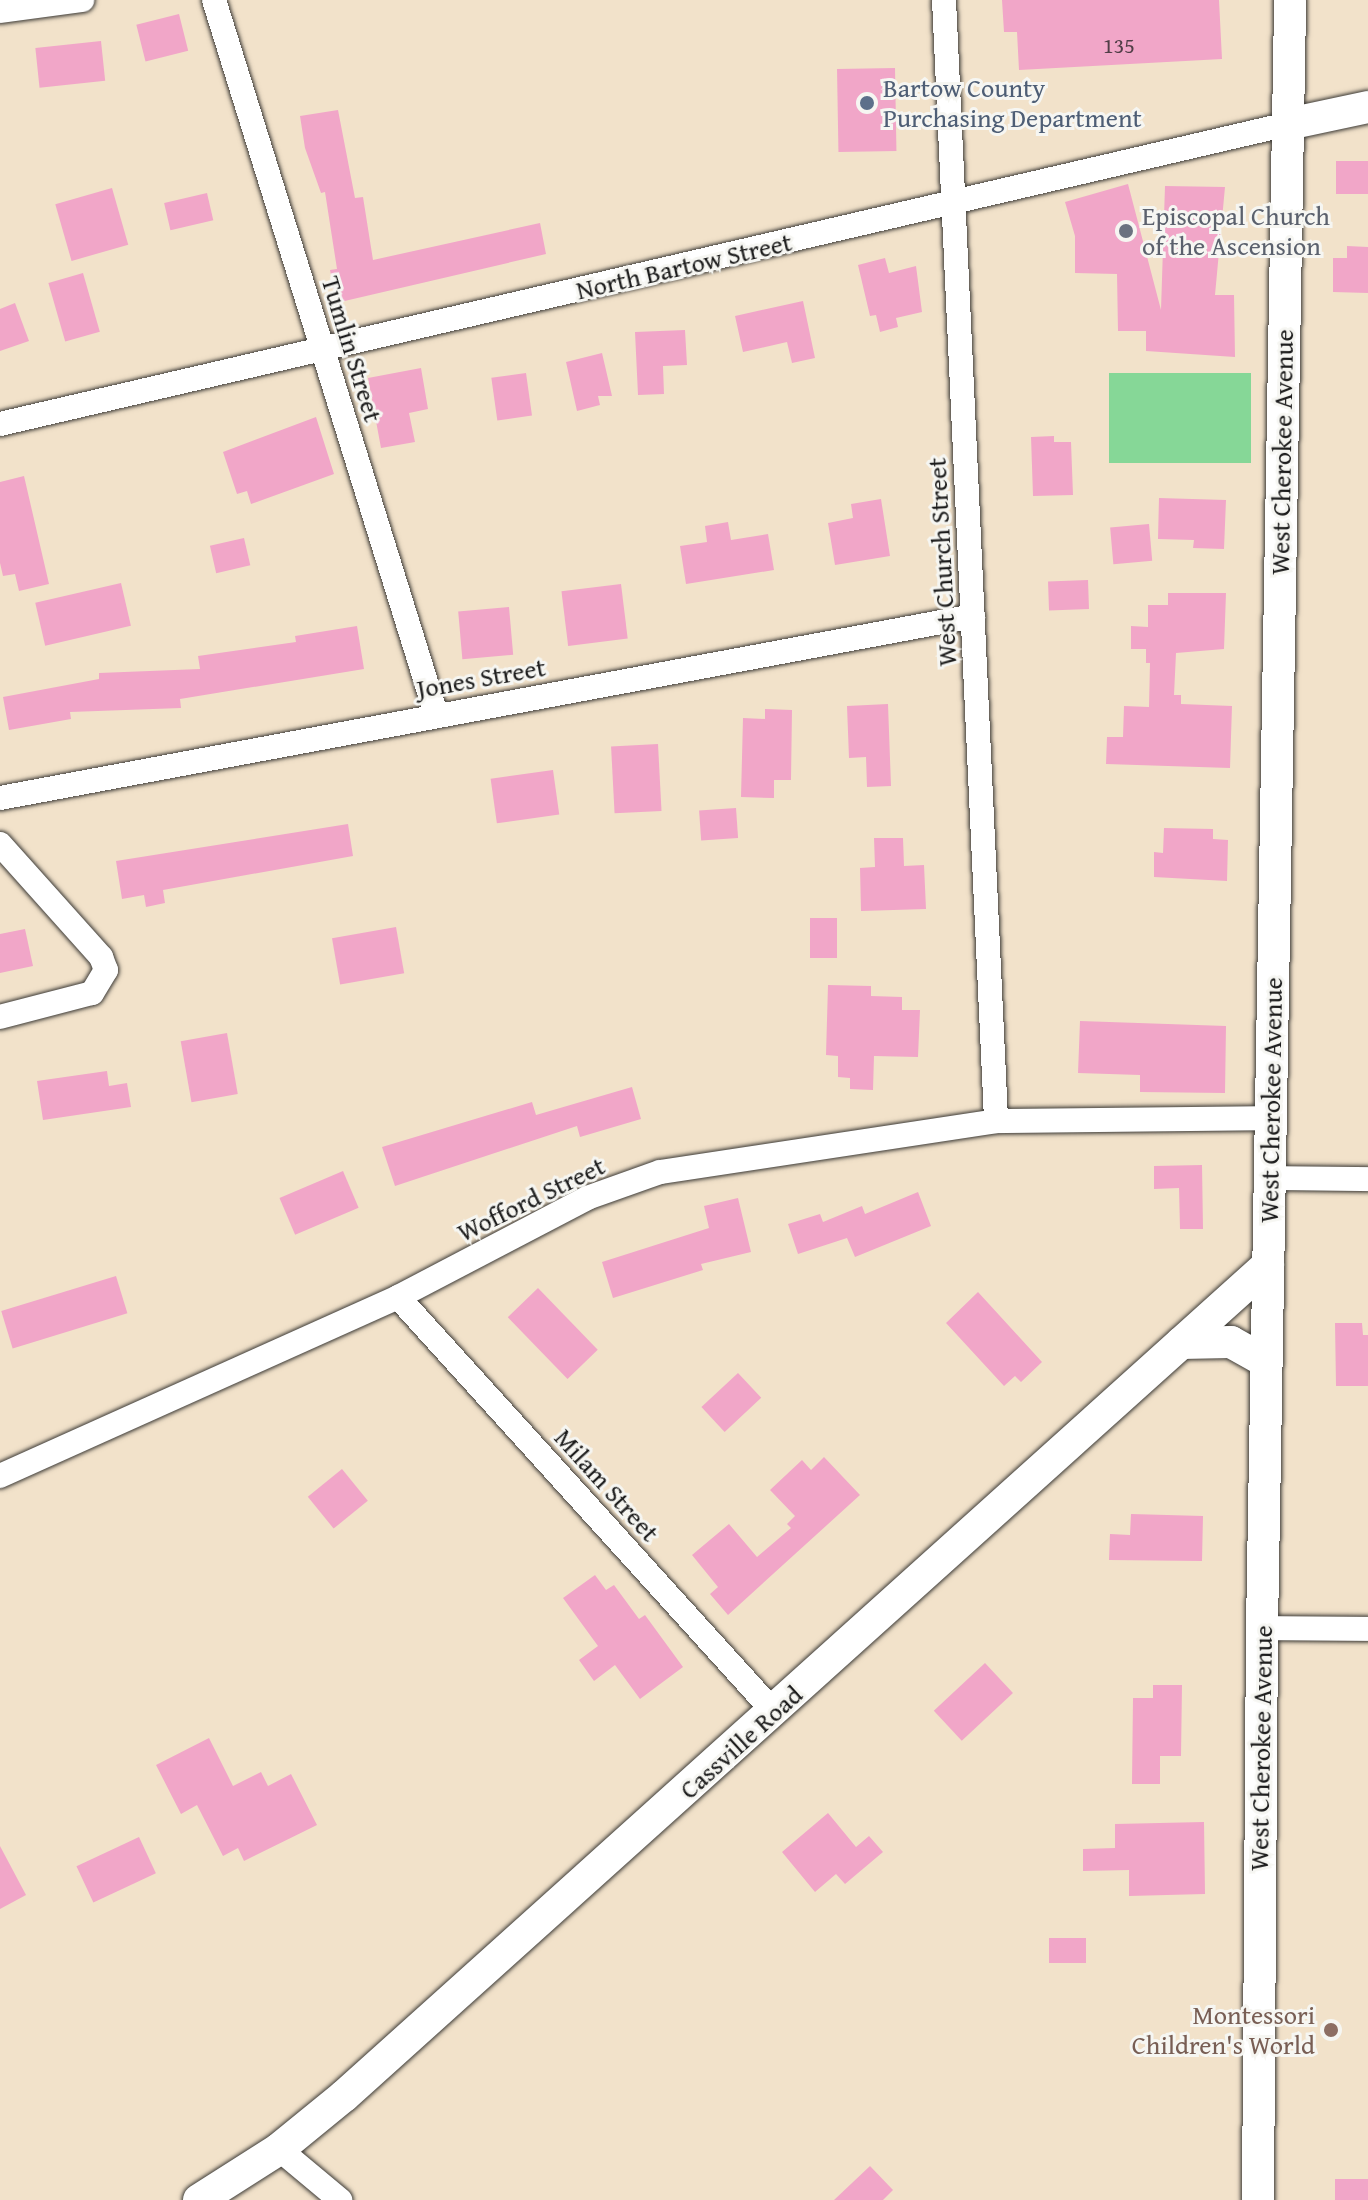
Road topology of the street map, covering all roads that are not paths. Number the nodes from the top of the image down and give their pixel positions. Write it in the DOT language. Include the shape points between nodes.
graph roads {
  1 [pos="82,0"];
  2 [pos="214,0"];
  3 [pos="944,0"];
  4 [pos="1290,0"];
  5 [pos="0,11"];
  6 [pos="1368,107"];
  7 [pos="1288,124"];
  8 [pos="953,201"];
  9 [pos="324,352"];
  10 [pos="0,424"];
  11 [pos="973,616"];
  12 [pos="436,714"];
  13 [pos="0,798"];
  14 [pos="0,844"];
  15 [pos="0,1017"];
  16 [pos="1271,1118"];
  17 [pos="996,1121"];
  18 [pos="1270,1178"];
  19 [pos="1368,1179"];
  20 [pos="1268,1265"];
  21 [pos="398,1297"];
  22 [pos="1181,1343"];
  23 [pos="1267,1362"];
  24 [pos="0,1476"];
  25 [pos="1262,1628"];
  26 [pos="1368,1629"];
  27 [pos="774,1712"];
  28 [pos="279,2149"];
  29 [pos="199,2200"];
  30 [pos="340,2200"];
  31 [pos="1258,2200"];
  1 -- 5 [label="street"];
  2 -- 9 [label="street, Tumlin Street"];
  3 -- 8 [label="street, West Church Street"];
  4 -- 7 [label="main road, West Cherokee Avenue"];
  6 -- 7 [label="main road, North Bartow Street"];
  7 -- 8 [label="street, North Bartow Street"];
  7 -- 16 [label="main road, West Cherokee Avenue"];
  8 -- 9 [label="street, North Bartow Street"];
  8 -- 11 [label="street, West Church Street"];
  9 -- 10 [label="street, North Bartow Street"];
  9 -- 12 [label="street, Tumlin Street"];
  11 -- 12 [label="street, Jones Street"];
  11 -- 17 [label="street, West Church Street"];
  12 -- 13 [label="street, Jones Street"];
  14 -- 15 [label="street" via="101,957 106,970 92,993"];
  16 -- 17 [label="street, Wofford Street"];
  16 -- 18 [label="main road, West Cherokee Avenue"];
  17 -- 21 [label="street, Wofford Street" via="660,1172 587,1198"];
  18 -- 19 [label="street"];
  18 -- 20 [label="main road, West Cherokee Avenue"];
  20 -- 22 [label="main road, Cassville Road"];
  20 -- 23 [label="main road, West Cherokee Avenue"];
  21 -- 24 [label="street, Wofford Street"];
  21 -- 27 [label="street, Milam Street"];
  22 -- 23 [label="main road" via="1231,1342"];
  22 -- 27 [label="main road, Cassville Road"];
  23 -- 25 [label="main road, West Cherokee Avenue"];
  25 -- 26 [label="street"];
  25 -- 31 [label="main road, West Cherokee Avenue"];
  27 -- 28 [label="main road, Cassville Road"];
  28 -- 29 [label="main road, Cassville Road"];
  28 -- 30 [label="street"];
}
